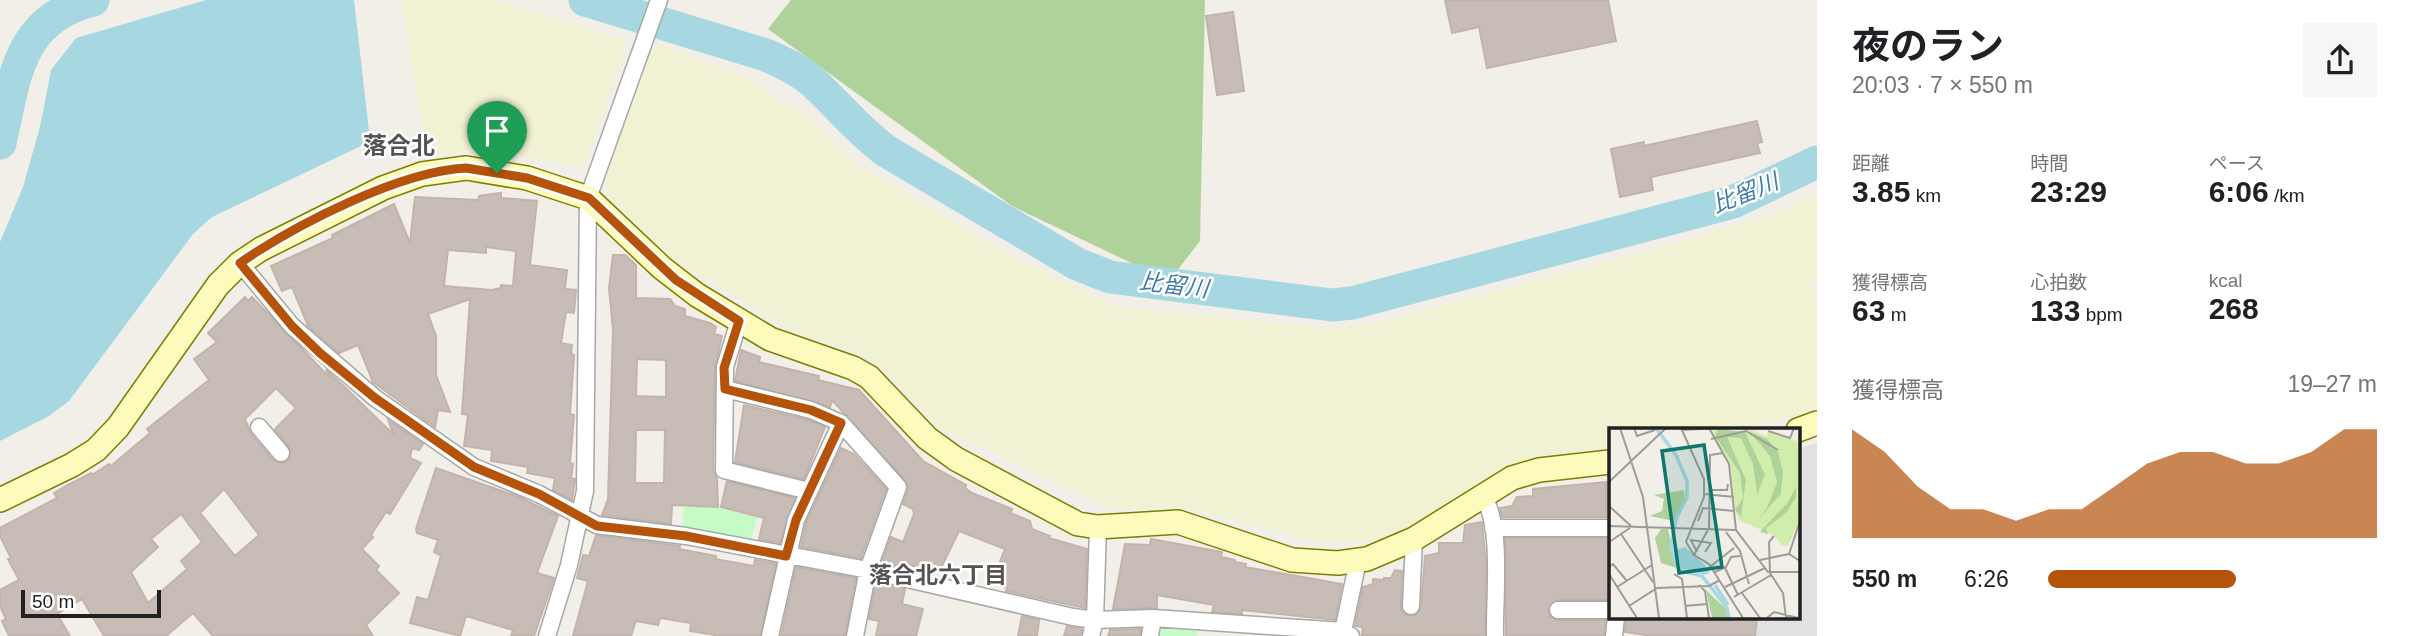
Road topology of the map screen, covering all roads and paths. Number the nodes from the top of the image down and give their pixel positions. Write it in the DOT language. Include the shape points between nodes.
graph roads {
  1 [pos="658,3"];
  2 [pos="589,198"];
  3 [pos="240,263"];
  4 [pos="739,321"];
  5 [pos="725,389"];
  6 [pos="841,423"];
  7 [pos="1817,424"];
  8 [pos="259,428"];
  9 [pos="1800,428"];
  10 [pos="281,453"];
  11 [pos="1609,463"];
  12 [pos="809,491"];
  13 [pos="1483,496"];
  14 [pos="0,500"];
  15 [pos="581,519"];
  16 [pos="1098,527"];
  17 [pos="1493,528"];
  18 [pos="1609,528"];
  19 [pos="1414,539"];
  20 [pos="786,556"];
  21 [pos="1358,561"];
  22 [pos="868,570"];
  23 [pos="1411,606"];
  24 [pos="1559,610"];
  25 [pos="1609,610"];
  26 [pos="1153,618"];
  27 [pos="1616,618"];
  28 [pos="1093,628"];
  29 [pos="1248,630"];
  30 [pos="1346,634"];
  31 [pos="547,636"];
  32 [pos="770,636"];
  33 [pos="855,636"];
  34 [pos="1150,636"];
  35 [pos="1495,636"];
  36 [pos="1614,636"];
  1 -- 2 [label="street"];
  2 -- 3 [label="street" via="527,178 445,169 383,188"];
  2 -- 4 [label="street" via="676,280"];
  2 -- 15 [label="street"];
  3 -- 14 [label="street" via="218,285 118,427 96,450"];
  3 -- 15 [label="street" via="292,326 375,398 474,467 539,494"];
  4 -- 5 [label="street" via="724,368"];
  4 -- 16 [label="street" via="799,352 869,377 927,438 956,459 1064,519"];
  5 -- 6 [label="street" via="811,410"];
  5 -- 12 [label="street" via="724,470"];
  6 -- 12 [label="street"];
  6 -- 22 [label="street" via="898,487"];
  7 -- 9 [label="street"];
  8 -- 10 [label="street"];
  11 -- 13 [label="street" via="1539,470 1512,478"];
  12 -- 20 [label="street"];
  13 -- 17 [label="street"];
  13 -- 19 [label="street"];
  15 -- 20 [label="street" via="597,526 686,536"];
  15 -- 31 [label="street"];
  16 -- 21 [label="street" via="1178,522 1292,560 1318,564"];
  16 -- 28 [label="street"];
  17 -- 18 [label="street"];
  17 -- 35 [label="street"];
  19 -- 21 [label="street"];
  19 -- 23 [label="street"];
  20 -- 22 [label="street"];
  20 -- 32 [label="street"];
  21 -- 30 [label="street"];
  22 -- 28 [label="street"];
  22 -- 33 [label="street"];
  24 -- 25 [label="street"];
  26 -- 28 [label="street"];
  26 -- 29 [label="street"];
  26 -- 34 [label="street"];
  27 -- 36 [label="street"];
  29 -- 30 [label="street"];
}
